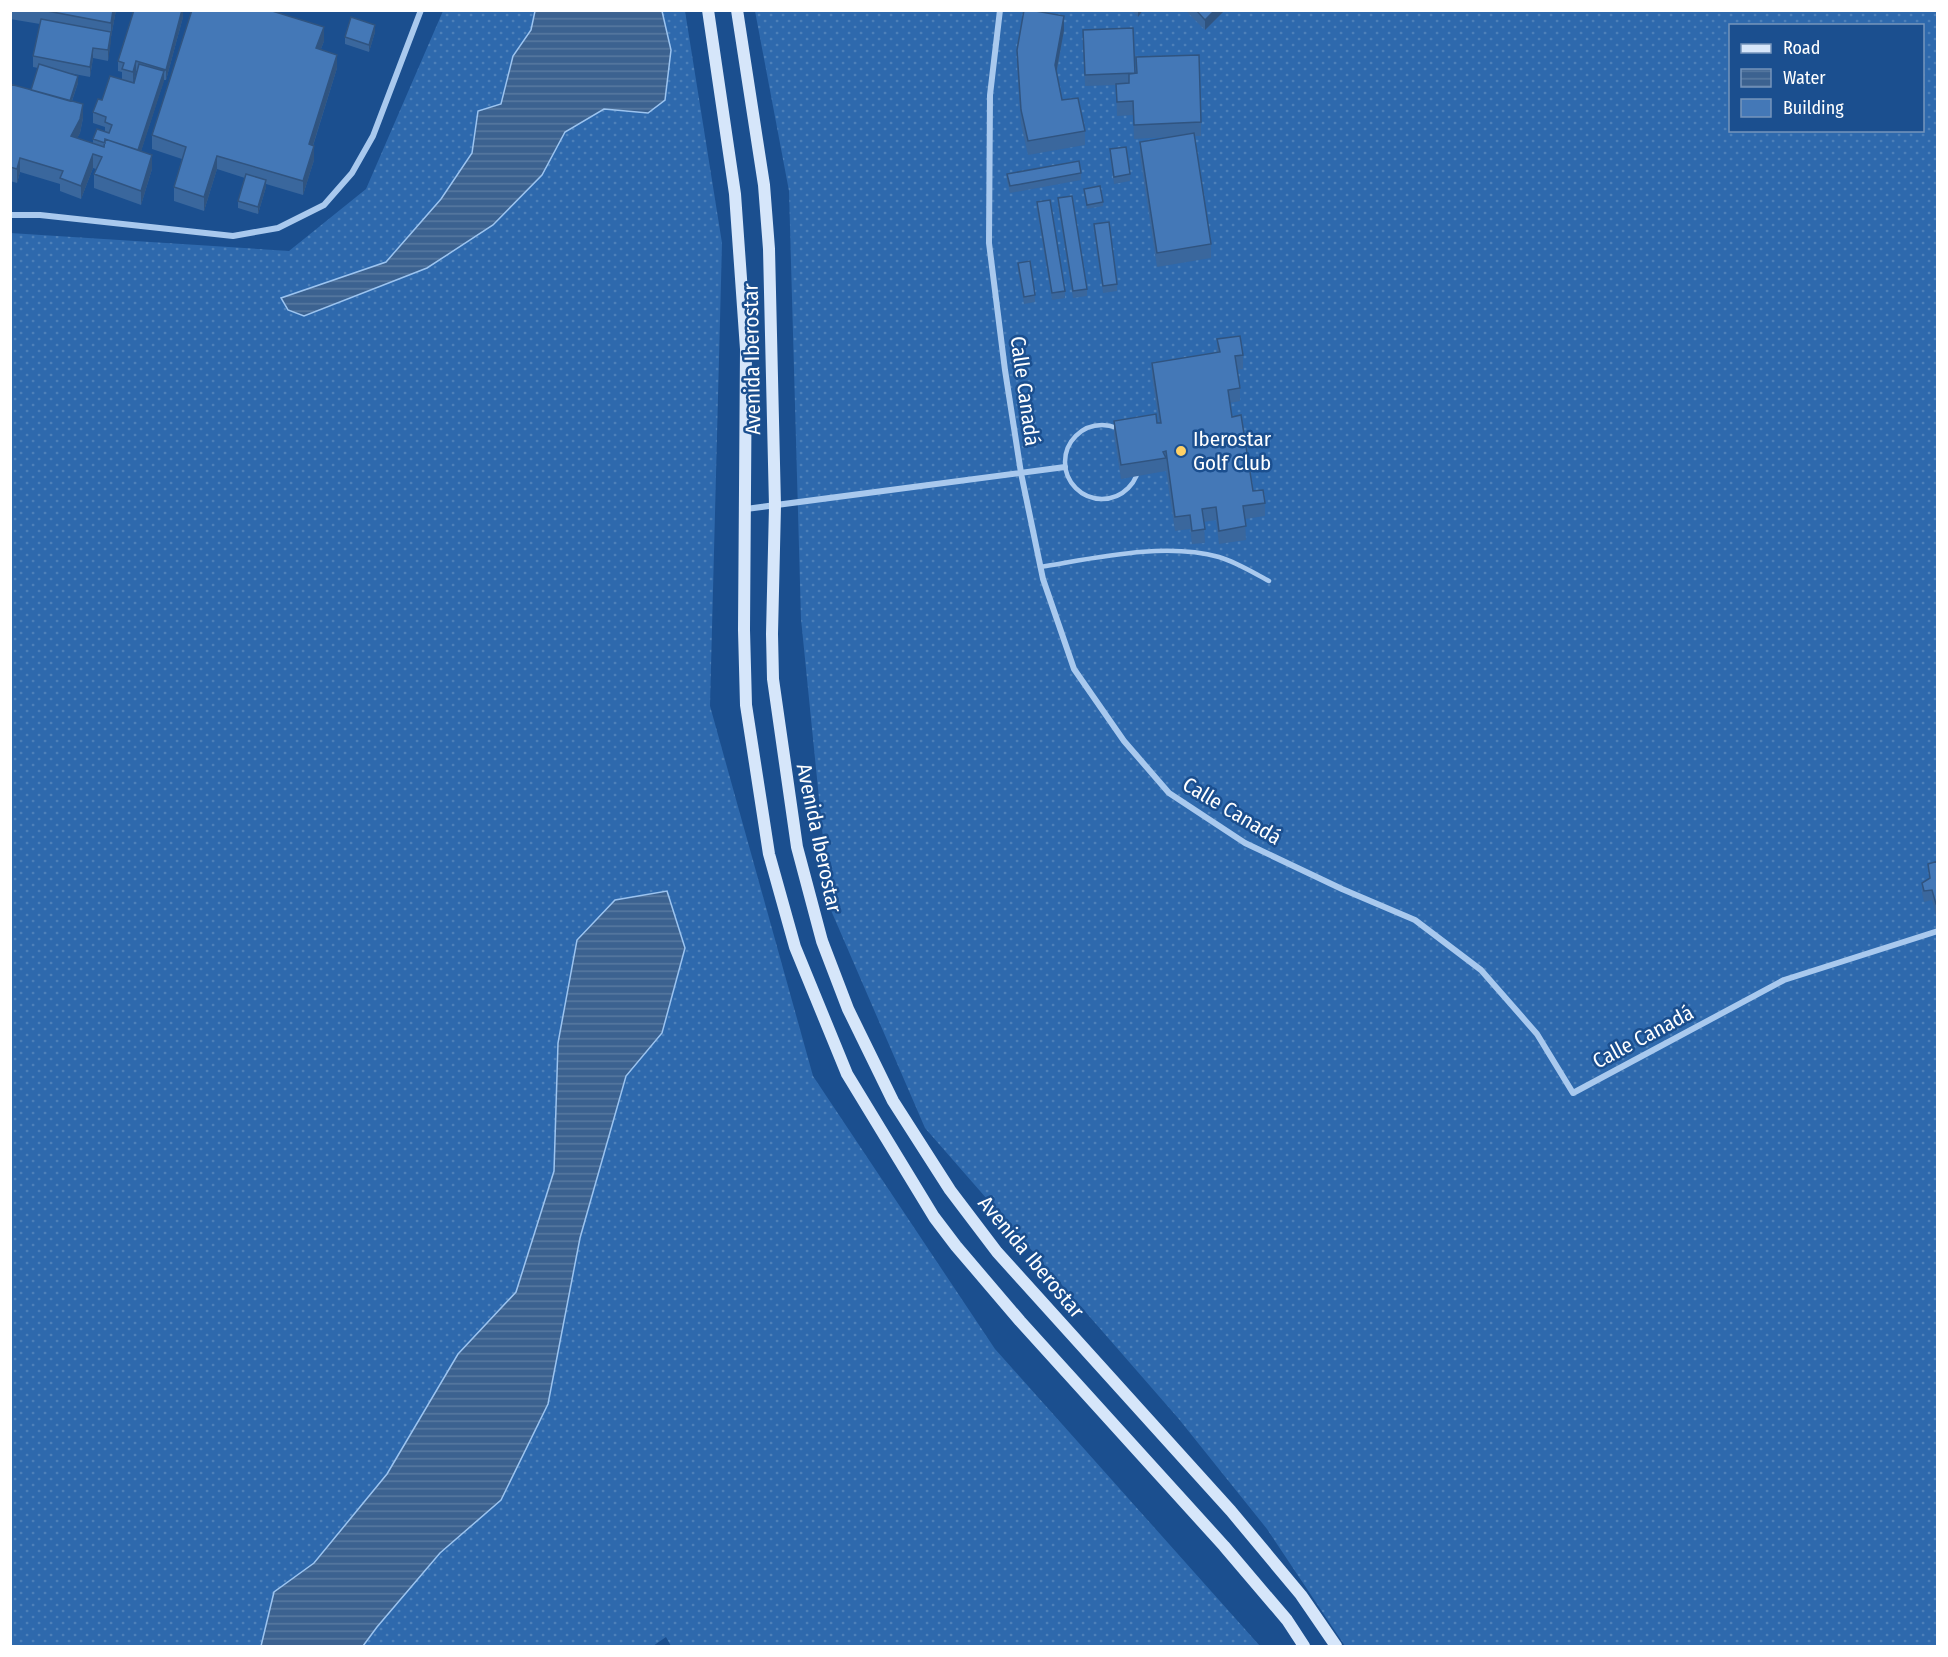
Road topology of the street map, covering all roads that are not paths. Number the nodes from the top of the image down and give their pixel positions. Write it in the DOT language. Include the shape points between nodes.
graph roads {
  1 [pos="421,10"];
  2 [pos="708,10"];
  3 [pos="737,10"];
  4 [pos="1000,10"];
  5 [pos="10,214"];
  6 [pos="1065,467"];
  7 [pos="1021,473"];
  8 [pos="775,506"];
  9 [pos="746,509"];
  10 [pos="1040,567"];
  11 [pos="1269,581"];
  12 [pos="1938,931"];
  13 [pos="1304,1647"];
  14 [pos="1336,1647"];
  1 -- 5 [label="street" via="373,136 352,173 324,205 278,228 233,236"];
  2 -- 9 [label="street, Avenida Iberostar" via="742,270"];
  3 -- 8 [label="street, Avenida Iberostar" via="769,249"];
  4 -- 7 [label="street, Calle Canadá" via="990,95 989,243"];
  6 -- 6 [label="lane" via="1069,479 1087,496 1112,498 1124,493 1135,478 1137,448 1122,430 1099,425 1087,428 1070,444"];
  6 -- 7 [label="street"];
  7 -- 8 [label="street"];
  7 -- 10 [label="street, Calle Canadá"];
  8 -- 9 [label="street"];
  8 -- 14 [label="street, Avenida Iberostar" via="773,679 797,847 822,941 848,1009 893,1101 950,1190 997,1252 1231,1510 1301,1595"];
  9 -- 13 [label="street, Avenida Iberostar" via="746,705 767,844 795,947 847,1074 934,1217 956,1246 1224,1546 1287,1620"];
  10 -- 11 [label="lane" via="1180,551 1221,557"];
  10 -- 12 [label="street, Calle Canadá" via="1074,669 1124,741 1169,793 1245,843 1415,920 1481,970 1537,1034 1573,1093 1784,980"];
}
